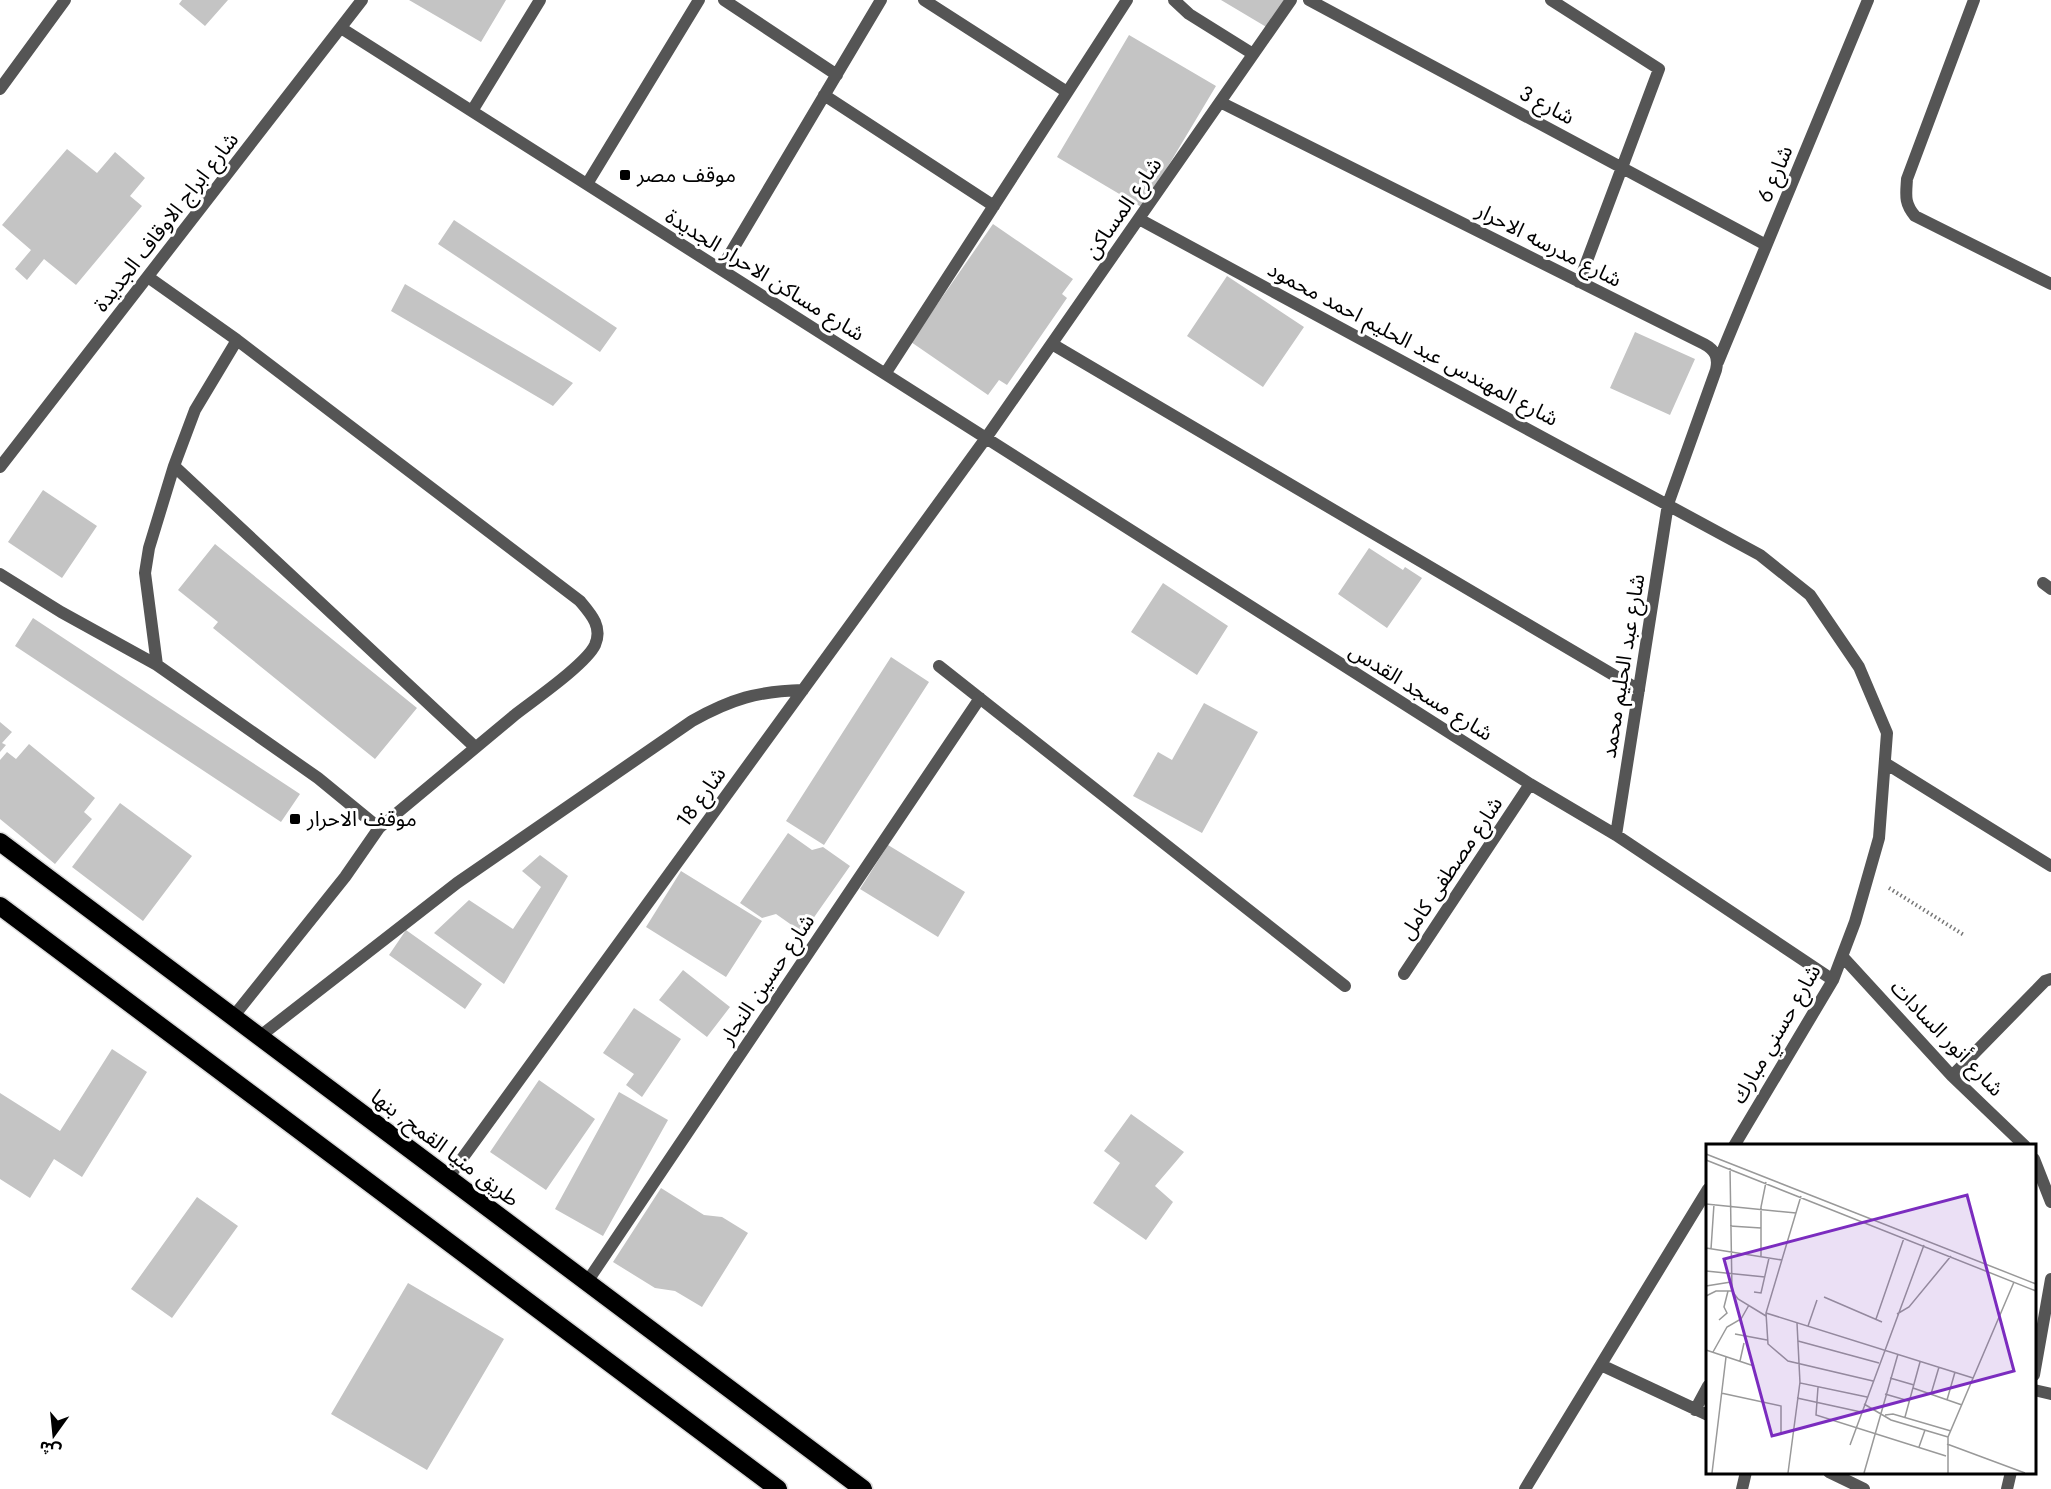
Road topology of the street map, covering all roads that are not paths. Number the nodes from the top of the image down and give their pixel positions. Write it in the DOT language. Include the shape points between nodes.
graph roads {
  1 [pos="65,0"];
  2 [pos="362,0"];
  3 [pos="540,0"];
  4 [pos="699,0"];
  5 [pos="724,0"];
  6 [pos="881,0"];
  7 [pos="924,0"];
  8 [pos="1127,0"];
  9 [pos="1174,0"];
  10 [pos="1291,0"];
  11 [pos="1309,0"];
  12 [pos="1551,0"];
  13 [pos="1868,0"];
  14 [pos="1974,0"];
  15 [pos="341,28"];
  16 [pos="1253,54"];
  17 [pos="837,75"];
  18 [pos="0,89"];
  19 [pos="1067,92"];
  20 [pos="824,95"];
  21 [pos="1220,102"];
  22 [pos="472,111"];
  23 [pos="1622,167"];
  24 [pos="587,184"];
  25 [pos="994,206"];
  26 [pos="1139,219"];
  27 [pos="1766,244"];
  28 [pos="721,269"];
  29 [pos="148,277"];
  30 [pos="1579,282"];
  31 [pos="2051,284"];
  32 [pos="237,340"];
  33 [pos="1052,344"];
  34 [pos="1718,362"];
  35 [pos="885,374"];
  36 [pos="986,438"];
  37 [pos="174,466"];
  38 [pos="0,467"];
  39 [pos="1668,504"];
  40 [pos="0,574"];
  41 [pos="157,665"];
  42 [pos="939,666"];
  43 [pos="803,690"];
  44 [pos="1639,690"];
  45 [pos="980,698"];
  46 [pos="475,747"];
  47 [pos="1885,763"];
  48 [pos="1530,784"];
  49 [pos="379,828"];
  50 [pos="1616,835"];
  51 [pos="0,842"];
  52 [pos="2051,866"];
  53 [pos="0,906"];
  54 [pos="1842,956"];
  55 [pos="1404,974"];
  56 [pos="2051,979"];
  57 [pos="1833,980"];
  58 [pos="1346,986"];
  59 [pos="233,1017"];
  60 [pos="259,1037"];
  61 [pos="1952,1076"];
  62 [pos="1735,1144"];
  63 [pos="2023,1144"];
  64 [pos="2036,1164"];
  65 [pos="448,1178"];
  66 [pos="1706,1191"];
  67 [pos="2051,1202"];
  68 [pos="2051,1279"];
  69 [pos="587,1282"];
  70 [pos="2050,1296"];
  71 [pos="1601,1365"];
  72 [pos="2036,1365"];
  73 [pos="1706,1388"];
  74 [pos="2036,1390"];
  75 [pos="2051,1394"];
  76 [pos="1695,1410"];
  77 [pos="1706,1416"];
  78 [pos="1746,1474"];
  79 [pos="1831,1474"];
  80 [pos="2011,1474"];
  81 [pos="778,1489"];
  82 [pos="863,1489"];
  83 [pos="1525,1489"];
  84 [pos="1742,1489"];
  85 [pos="1864,1489"];
  86 [pos="2007,1489"];
  1 -- 18 [label="street"];
  2 -- 15 [label="street, شارع ابراج الاوقاف الجديدة"];
  3 -- 22 [label="street"];
  4 -- 24 [label="street"];
  5 -- 17 [label="street"];
  6 -- 17 [label="street"];
  7 -- 19 [label="street"];
  8 -- 19 [label="street"];
  9 -- 16 [label="street" via="1189,14"];
  10 -- 16 [label="street, شارع المساكن"];
  11 -- 23 [label="street, شارع 3"];
  12 -- 23 [label="street" via="1659,69"];
  13 -- 27 [label="street, شارع 6"];
  14 -- 31 [label="street" via="1907,179 1908,207 1915,216"];
  15 -- 22 [label="street, شارع مساكن الاحرار الجديدة"];
  15 -- 29 [label="street, شارع ابراج الاوقاف الجديدة"];
  16 -- 21 [label="street, شارع المساكن"];
  17 -- 20 [label="street"];
  19 -- 25 [label="street"];
  20 -- 25 [label="street"];
  20 -- 28 [label="street"];
  21 -- 26 [label="street, شارع المساكن"];
  21 -- 30 [label="street, شارع مدرسه الاحرار"];
  22 -- 24 [label="street, شارع مساكن الاحرار الجديدة"];
  23 -- 27 [label="street, شارع 3"];
  23 -- 30 [label="street"];
  24 -- 28 [label="street, شارع مساكن الاحرار الجديدة"];
  25 -- 35 [label="street"];
  26 -- 33 [label="street, شارع المساكن"];
  26 -- 39 [label="street, شارع المهندس عبد الحليم احمد محمود"];
  27 -- 34 [label="street, شارع 6"];
  28 -- 35 [label="street, شارع مساكن الاحرار الجديدة"];
  29 -- 32 [label="street"];
  29 -- 38 [label="street, شارع ابراج الاوقاف الجديدة"];
  30 -- 34 [label="street, شارع مدرسه الاحرار" via="1711,348"];
  32 -- 37 [label="street" via="195,410"];
  32 -- 46 [label="street" via="580,601 593,616 597,635 589,653"];
  33 -- 36 [label="street, شارع المساكن"];
  33 -- 44 [label="street"];
  34 -- 39 [label="street"];
  35 -- 36 [label="street, شارع مساكن الاحرار الجديدة"];
  36 -- 43 [label="street, شارع 18"];
  36 -- 48 [label="street, شارع مسجد القدس"];
  37 -- 41 [label="street" via="145,573"];
  37 -- 46 [label="street"];
  39 -- 44 [label="street, شارع عبد الحليم محمد"];
  39 -- 47 [label="street, شارع حسني مبارك" via="1760,555 1810,595 1859,667 1887,733"];
  40 -- 41 [label="street"];
  41 -- 49 [label="street" via="318,778"];
  42 -- 45 [label="street"];
  43 -- 60 [label="street" via="745,697 692,721 457,883"];
  43 -- 65 [label="street, شارع 18"];
  44 -- 50 [label="street, شارع عبد الحليم محمد"];
  45 -- 58 [label="street"];
  45 -- 69 [label="street, شارع حسين النجار"];
  46 -- 49 [label="street"];
  47 -- 52 [label="street"];
  47 -- 54 [label="street, شارع حسني مبارك" via="1879,838"];
  48 -- 50 [label="street, شارع مسجد القدس"];
  48 -- 55 [label="street, شارع مصطفى كامل"];
  49 -- 59 [label="street" via="345,877"];
  50 -- 57 [label="street, شارع مسجد القدس"];
  51 -- 59 [label="highway, طريق منيا القمح, بنها"];
  53 -- 81 [label="highway"];
  54 -- 57 [label="street, شارع حسني مبارك"];
  54 -- 61 [label="street, شارع أنور السادات"];
  56 -- 61 [label="street"];
  57 -- 62 [label="street, شارع حسني مبارك"];
  59 -- 60 [label="highway, طريق منيا القمح, بنها"];
  60 -- 65 [label="highway, طريق منيا القمح, بنها"];
  61 -- 63 [label="street, شارع أنور السادات"];
  64 -- 67 [label="street"];
  65 -- 69 [label="highway, طريق منيا القمح, بنها"];
  66 -- 71 [label="street"];
  68 -- 70 [label="street"];
  69 -- 82 [label="highway, طريق منيا القمح, بنها"];
  70 -- 72 [label="street"];
  71 -- 76 [label="street"];
  71 -- 83 [label="street"];
  73 -- 76 [label="street"];
  74 -- 75 [label="street"];
  76 -- 77 [label="street"];
  78 -- 84 [label="street"];
  79 -- 85 [label="street"];
  80 -- 86 [label="street"];
}
